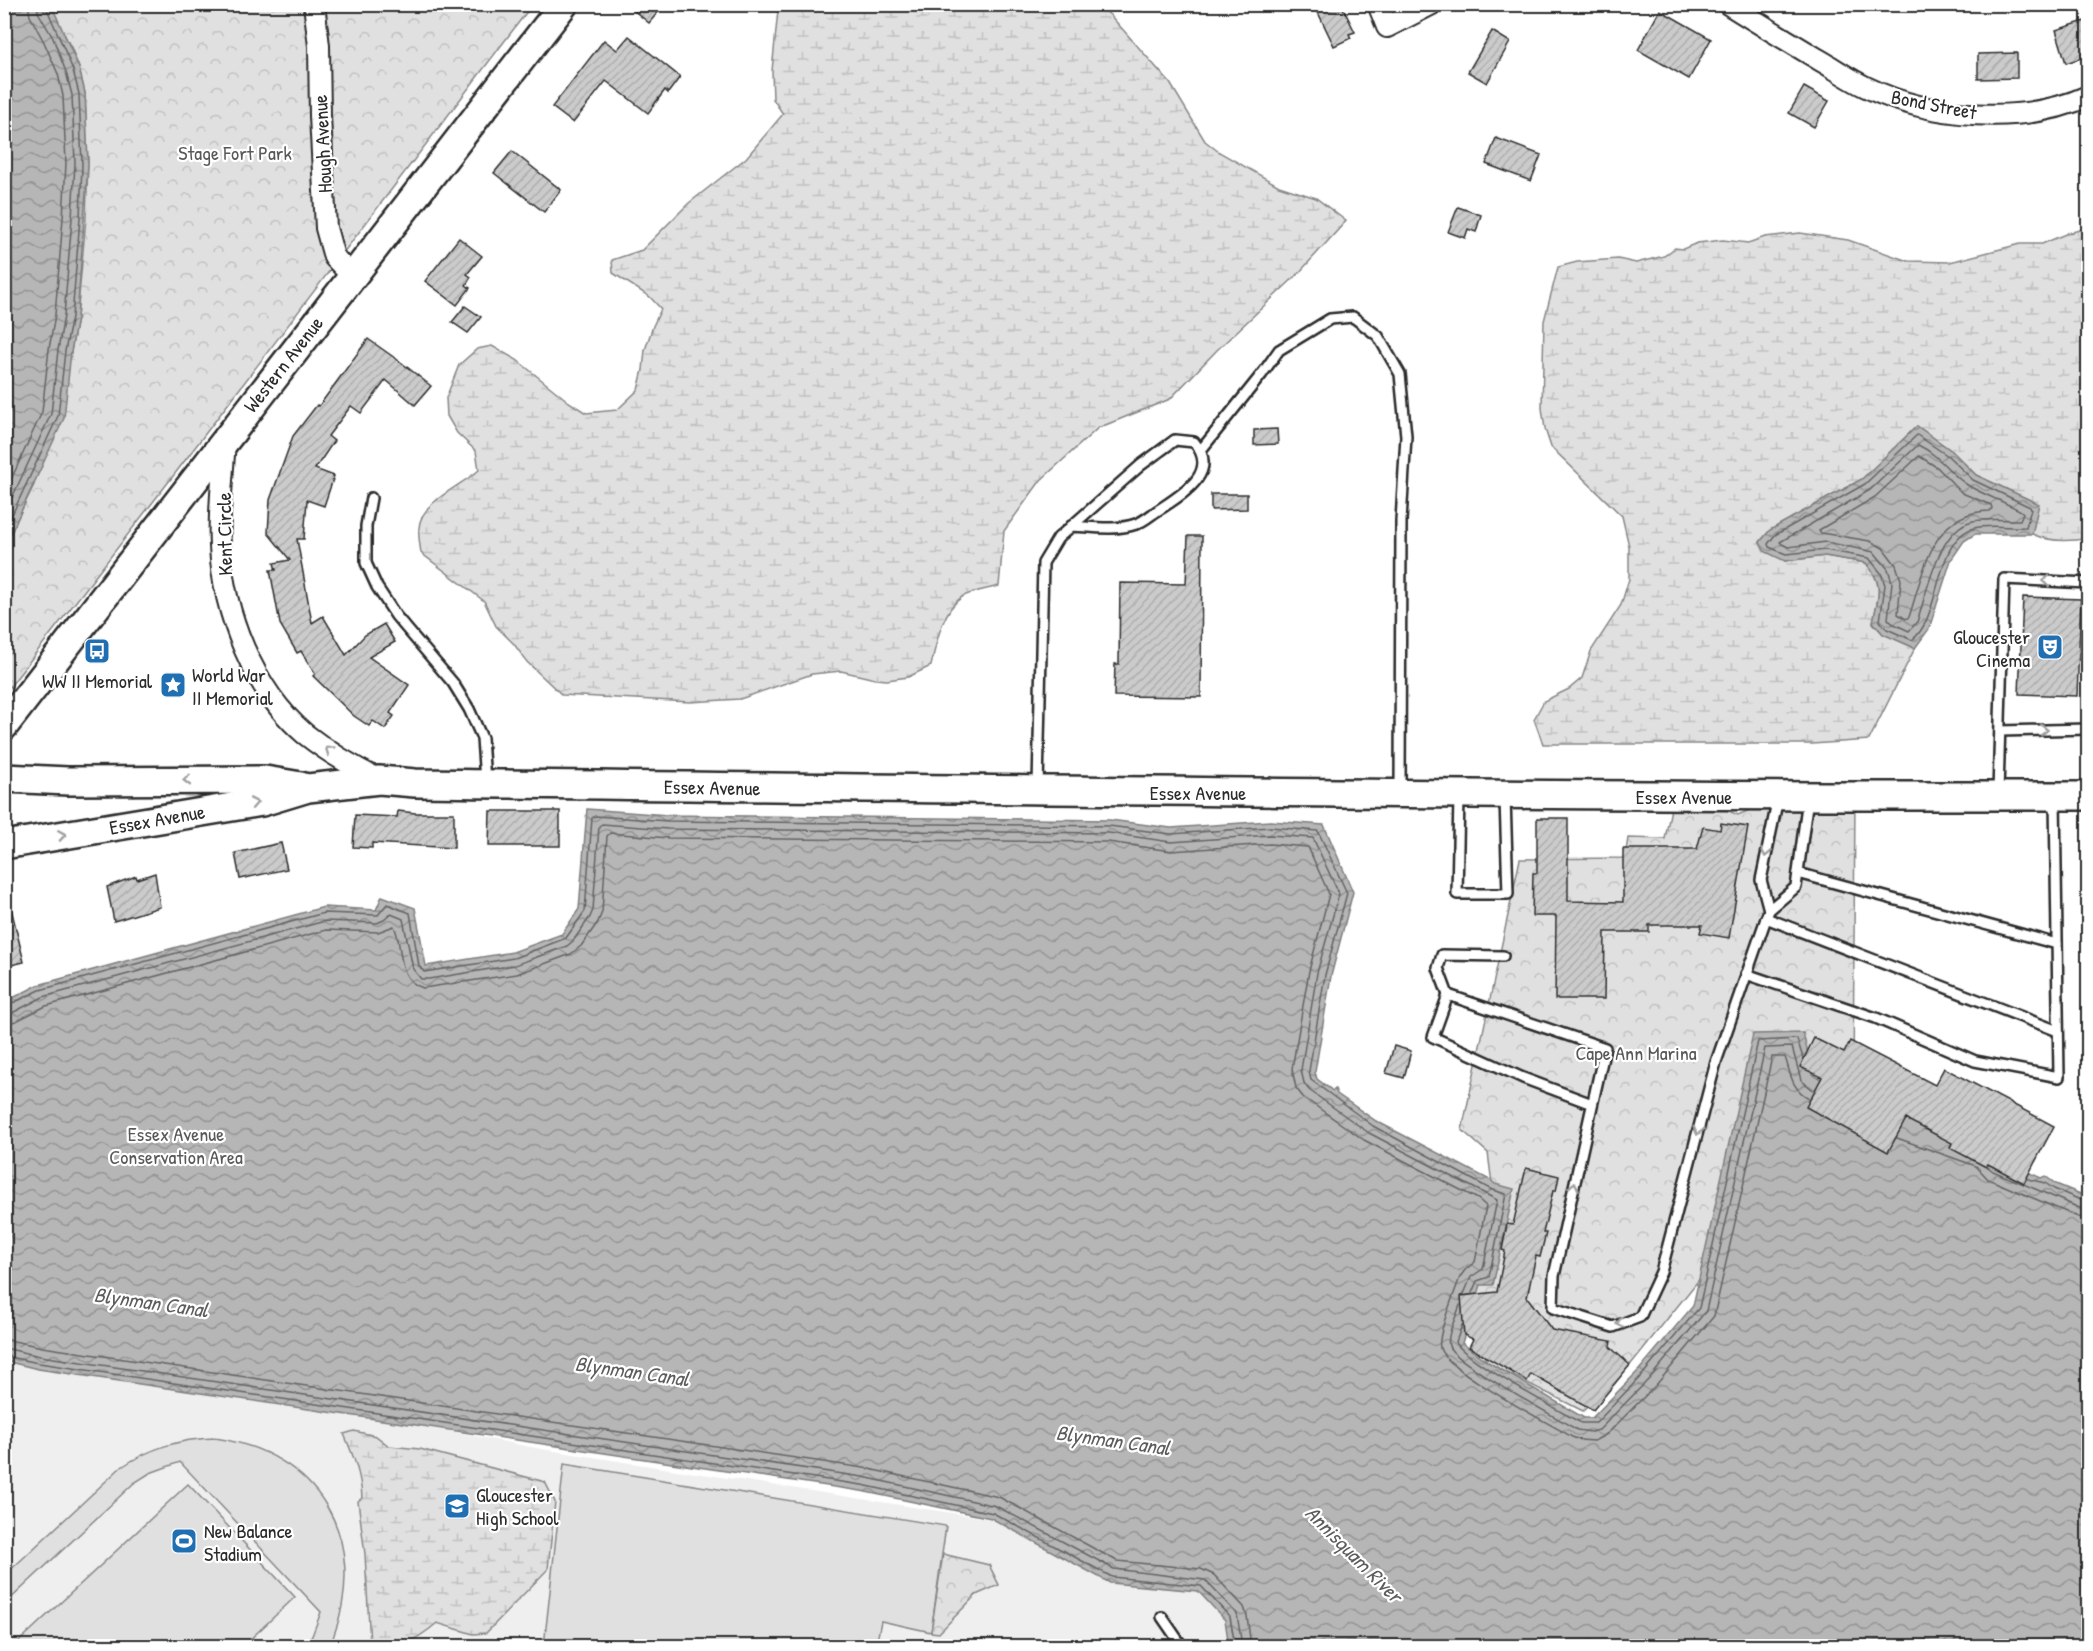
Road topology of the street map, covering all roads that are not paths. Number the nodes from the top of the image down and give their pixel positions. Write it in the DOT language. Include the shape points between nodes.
graph roads {
  1 [pos="314,4"];
  2 [pos="564,4"];
  3 [pos="1378,4"];
  4 [pos="1431,4"];
  5 [pos="1728,4"];
  6 [pos="2088,96"];
  7 [pos="352,276"];
  8 [pos="225,440"];
  9 [pos="1201,450"];
  10 [pos="371,498"];
  11 [pos="1071,526"];
  12 [pos="2088,583"];
  13 [pos="4,726"];
  14 [pos="2088,729"];
  15 [pos="2000,731"];
  16 [pos="4,778"];
  17 [pos="379,780"];
  18 [pos="486,784"];
  19 [pos="308,788"];
  20 [pos="1037,791"];
  21 [pos="1400,794"];
  22 [pos="1459,795"];
  23 [pos="1505,795"];
  24 [pos="1778,796"];
  25 [pos="1809,796"];
  26 [pos="1998,796"];
  27 [pos="2055,796"];
  28 [pos="2088,796"];
  29 [pos="4,845"];
  30 [pos="1798,873"];
  31 [pos="1767,914"];
  32 [pos="2057,944"];
  33 [pos="1503,956"];
  34 [pos="1746,974"];
  35 [pos="1448,995"];
  36 [pos="2058,1031"];
  37 [pos="1592,1104"];
  38 [pos="1162,1617"];
  39 [pos="1182,1647"];
  1 -- 7 [label="street, Hough Avenue" via="328,193 326,228 334,257"];
  2 -- 7 [label="street, Western Avenue"];
  3 -- 4 [label="street" via="1387,27"];
  5 -- 6 [label="street, Bond Street" via="1865,87 1902,102 1956,112 2013,116 2044,112"];
  7 -- 8 [label="street, Western Avenue"];
  8 -- 13 [label="street, Western Avenue"];
  17 -- 8 [label="street, Kent Circle, one-way" via="353,767 304,732 271,695 248,656 233,619 223,576 220,535"];
  9 -- 11 [label="lane" via="1194,442 1175,440"];
  9 -- 11 [label="lane" via="1204,466 1194,484 1138,523 1120,527"];
  9 -- 21 [label="lane" via="1279,350 1329,319 1353,317 1378,336 1400,374 1406,436 1401,521"];
  10 -- 18 [label="lane" via="366,563 396,616 453,682 469,709 482,738"];
  11 -- 20 [label="lane" via="1058,538 1043,563"];
  12 -- 15 [label="lane, one-way" via="2004,579"];
  15 -- 14 [label="lane, one-way"];
  15 -- 26 [label="lane"];
  19 -- 16 [label="street, Essex Avenue, one-way" via="265,780"];
  17 -- 18 [label="street, Essex Avenue"];
  17 -- 19 [label="street, Essex Avenue"];
  18 -- 20 [label="street, Essex Avenue"];
  29 -- 19 [label="street, Essex Avenue, one-way" via="262,802"];
  20 -- 21 [label="street, Essex Avenue"];
  21 -- 22 [label="street, Essex Avenue"];
  22 -- 23 [label="street, Essex Avenue"];
  22 -- 23 [label="lane" via="1457,894 1508,894"];
  23 -- 24 [label="street, Essex Avenue"];
  24 -- 25 [label="street, Essex Avenue"];
  24 -- 31 [label="lane, one-way" via="1761,879"];
  25 -- 26 [label="street, Essex Avenue"];
  25 -- 30 [label="lane"];
  26 -- 27 [label="street, Essex Avenue"];
  27 -- 28 [label="street, Essex Avenue"];
  27 -- 32 [label="lane"];
  30 -- 31 [label="lane" via="1796,886"];
  30 -- 32 [label="lane"];
  31 -- 34 [label="lane"];
  31 -- 36 [label="lane"];
  32 -- 36 [label="lane"];
  33 -- 35 [label="lane" via="1442,954 1438,968"];
  34 -- 36 [label="lane" via="1876,1018 1975,1061 2060,1077"];
  34 -- 37 [label="lane, one-way" via="1712,1075 1661,1272 1640,1317 1613,1327 1553,1308 1554,1276"];
  35 -- 37 [label="lane" via="1433,1037"];
  35 -- 37 [label="lane" via="1605,1048"];
  38 -- 39 [label="lane"];
}
